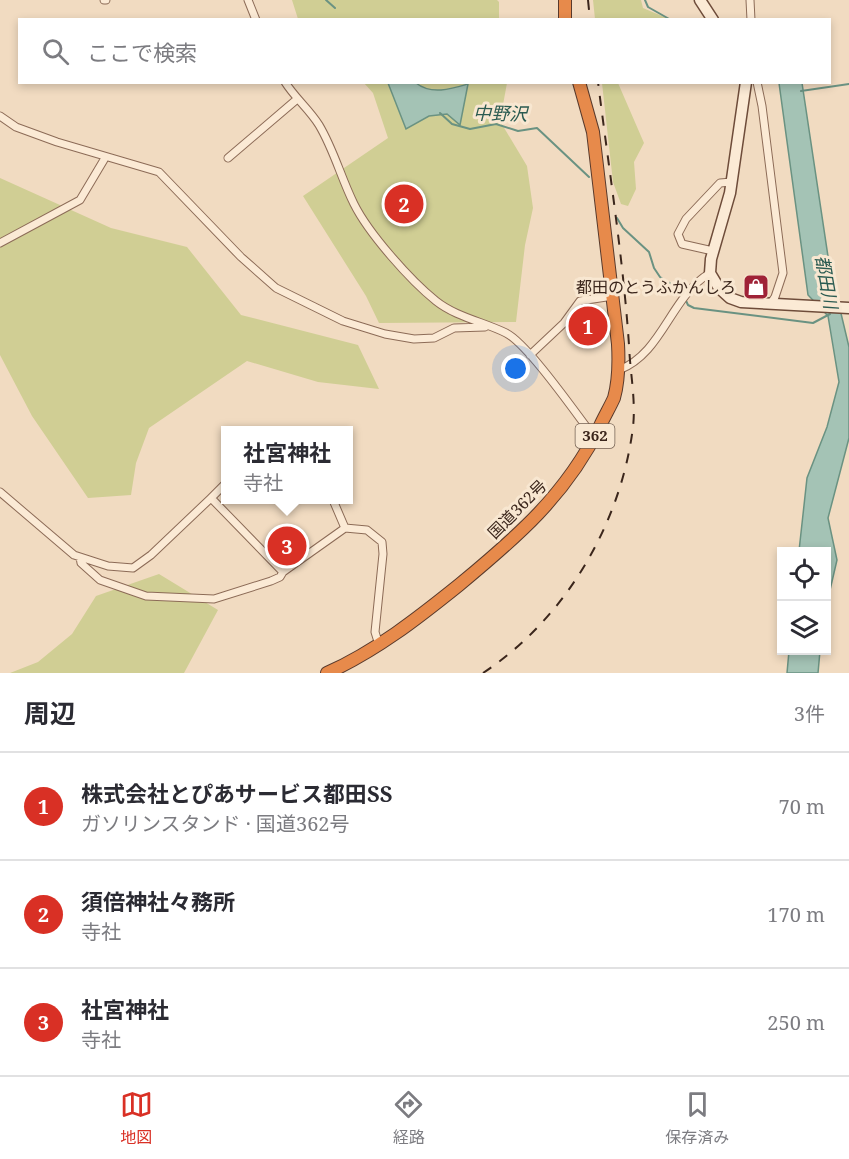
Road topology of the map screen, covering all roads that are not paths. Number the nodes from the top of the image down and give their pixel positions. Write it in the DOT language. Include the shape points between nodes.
graph roads {
  1 [pos="248,0"];
  2 [pos="565,0"];
  3 [pos="700,0"];
  4 [pos="750,0"];
  5 [pos="254,18"];
  6 [pos="565,18"];
  7 [pos="712,18"];
  8 [pos="751,18"];
  9 [pos="286,84"];
  10 [pos="580,84"];
  11 [pos="746,84"];
  12 [pos="757,84"];
  13 [pos="296,100"];
  14 [pos="0,116"];
  15 [pos="105,158"];
  16 [pos="228,158"];
  17 [pos="732,182"];
  18 [pos="0,243"];
  19 [pos="713,251"];
  20 [pos="710,273"];
  21 [pos="613,296"];
  22 [pos="770,304"];
  23 [pos="849,308"];
  24 [pos="485,327"];
  25 [pos="530,355"];
  26 [pos="619,370"];
  27 [pos="594,437"];
  28 [pos="221,487"];
  29 [pos="0,492"];
  30 [pos="211,498"];
  31 [pos="335,504"];
  32 [pos="345,528"];
  33 [pos="80,557"];
  34 [pos="283,572"];
  35 [pos="379,645"];
  36 [pos="327,673"];
  1 -- 5 [label="street"];
  2 -- 6 [label="highway"];
  3 -- 7 [label="street"];
  4 -- 8 [label="street"];
  9 -- 13 [label="street"];
  10 -- 21 [label="highway, 国道362号 / 362" via="592,132"];
  11 -- 17 [label="street"];
  12 -- 22 [label="street" via="783,273"];
  13 -- 16 [label="street"];
  13 -- 24 [label="street" via="318,123 353,202 378,241 437,302"];
  14 -- 15 [label="street" via="16,127"];
  15 -- 18 [label="street" via="80,200"];
  15 -- 24 [label="street" via="159,172 276,288 343,321 414,339 434,338 454,328"];
  17 -- 19 [label="street"];
  17 -- 19 [label="street" via="720,183 686,219 678,234 679,241 686,246"];
  19 -- 20 [label="street"];
  20 -- 22 [label="street" via="730,298"];
  20 -- 26 [label="street" via="695,282 644,355"];
  21 -- 25 [label="street" via="580,301 564,323"];
  21 -- 26 [label="highway, 国道362号 / 362"];
  22 -- 23 [label="street"];
  24 -- 25 [label="street" via="507,333"];
  25 -- 27 [label="street"];
  26 -- 27 [label="highway, 国道362号 / 362" via="614,398"];
  27 -- 35 [label="highway, 国道362号 / 362" via="549,505 522,532 426,612"];
  28 -- 30 [label="street"];
  29 -- 33 [label="street"];
  30 -- 33 [label="street" via="133,568 108,566"];
  30 -- 34 [label="street"];
  31 -- 32 [label="street"];
  32 -- 34 [label="street"];
  32 -- 35 [label="street" via="367,530 382,542 383,578 375,632"];
  33 -- 34 [label="street" via="81,563 100,580 146,596 214,599 271,581"];
  35 -- 36 [label="highway, 国道362号 / 362"];
}
